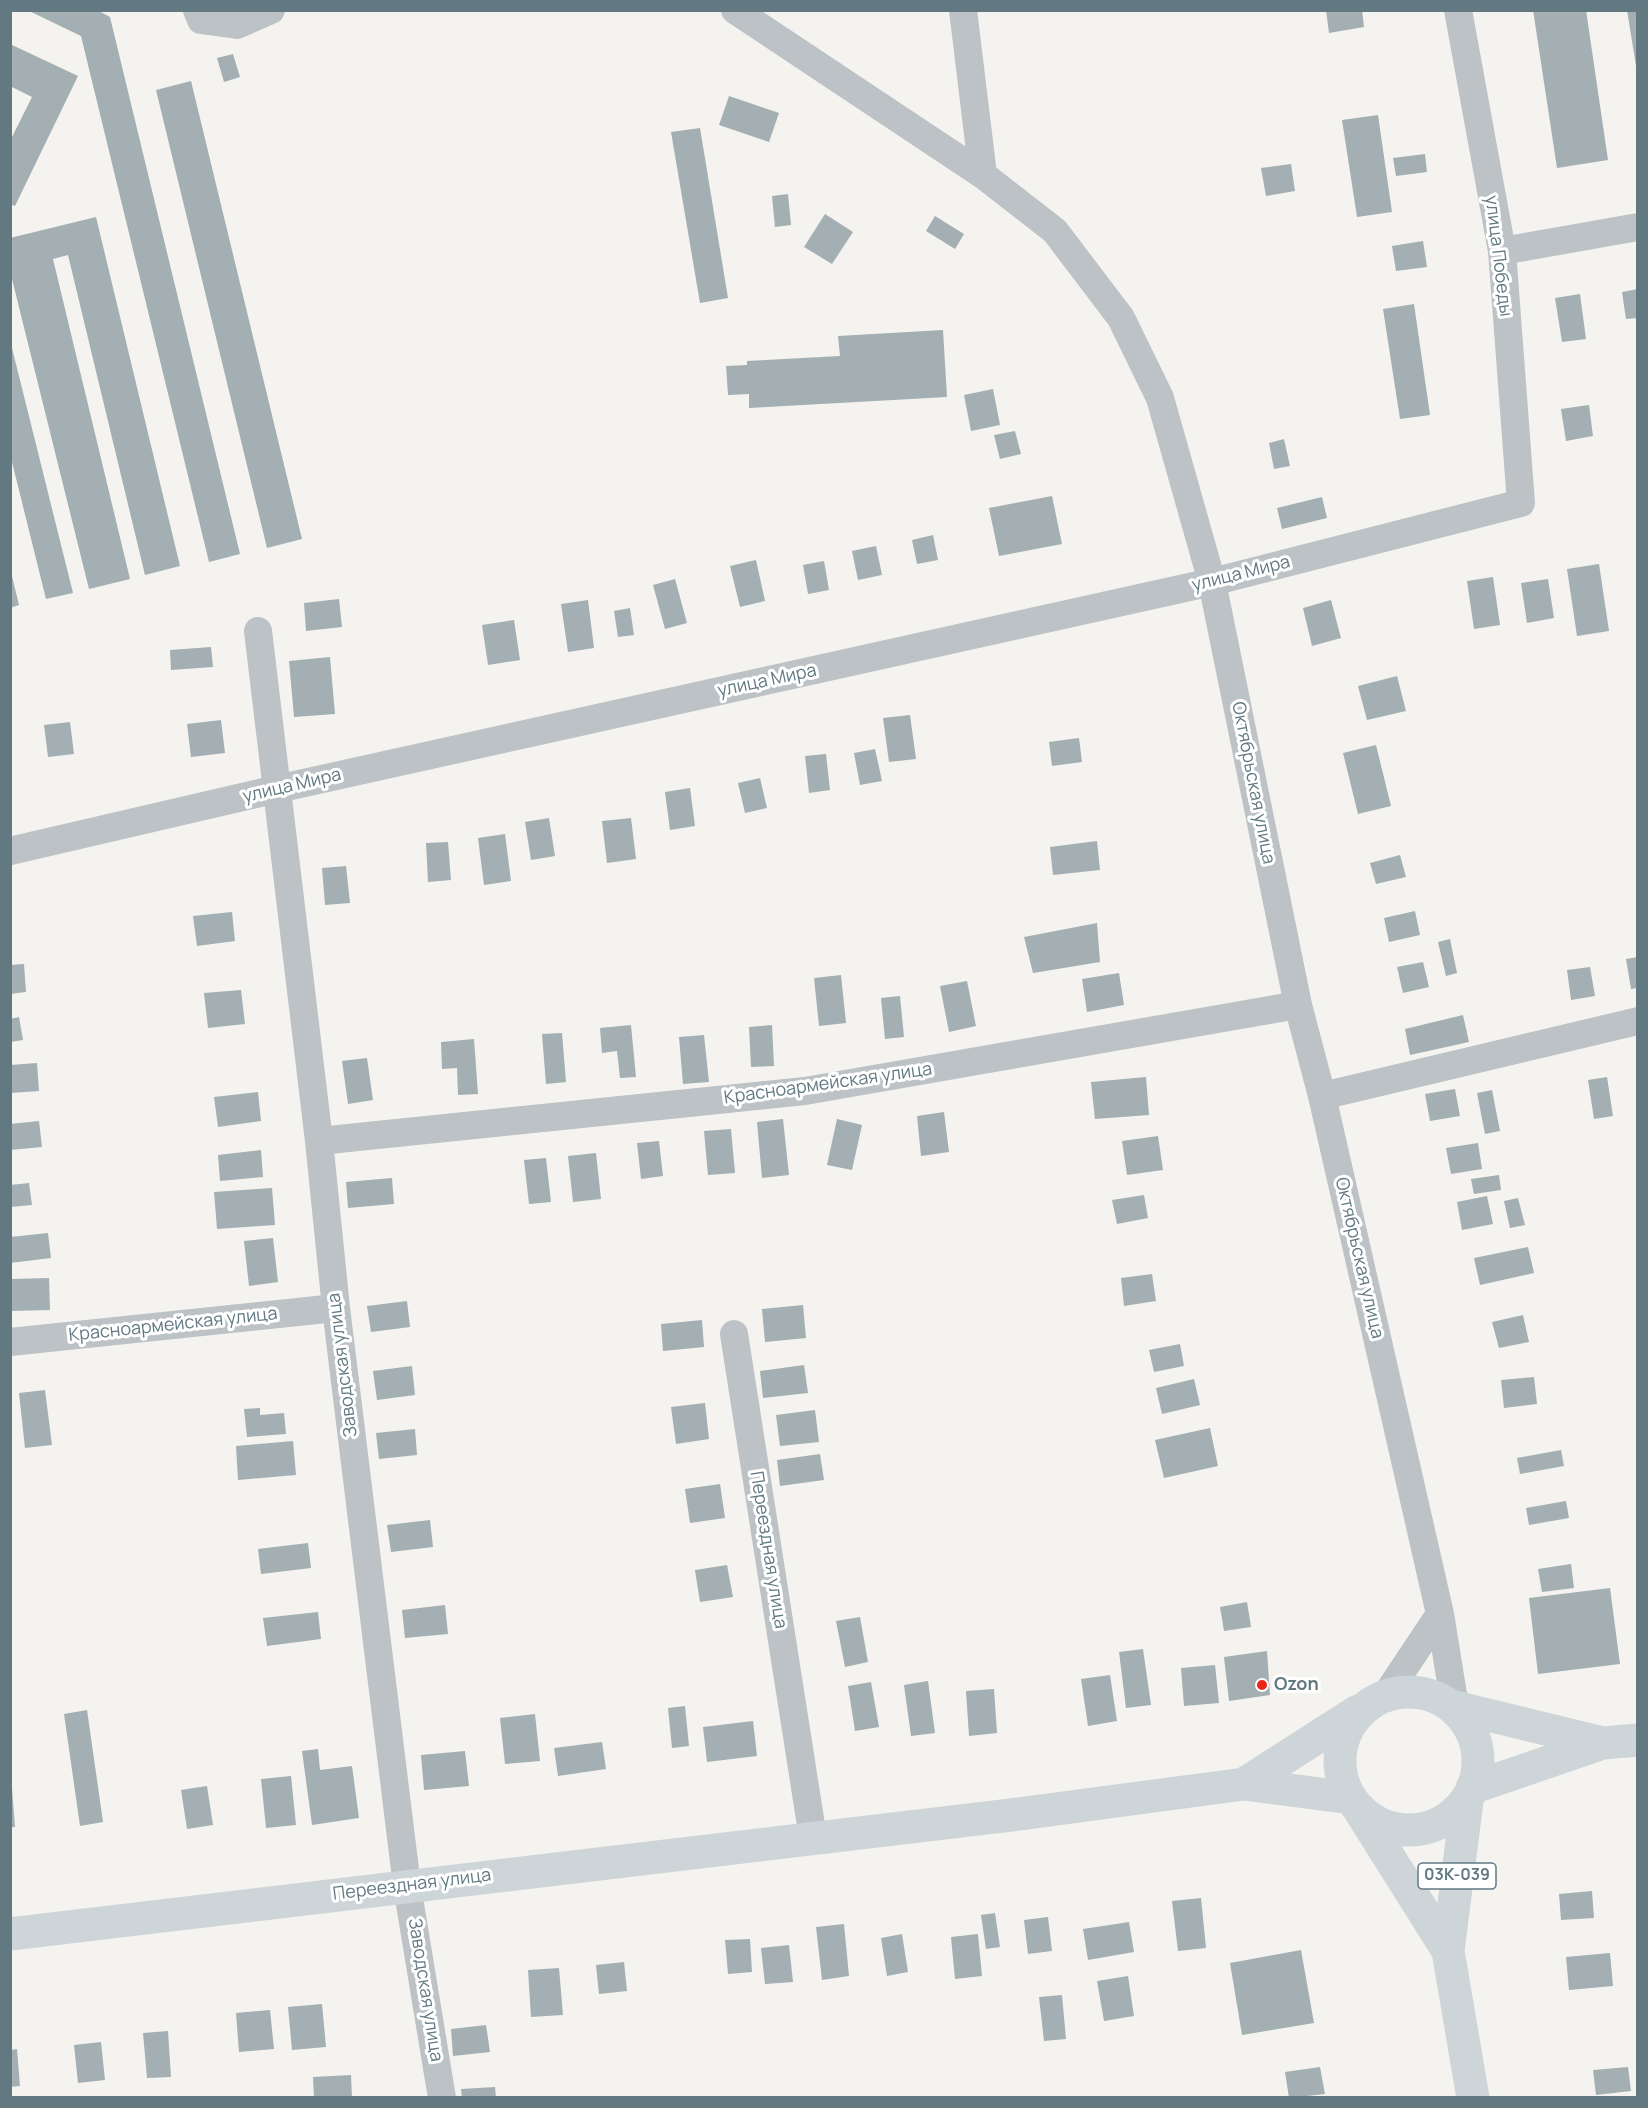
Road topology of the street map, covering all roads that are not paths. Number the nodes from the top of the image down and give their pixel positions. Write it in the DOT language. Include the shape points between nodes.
graph roads {
  1 [pos="197,10"];
  2 [pos="271,10"];
  3 [pos="735,10"];
  4 [pos="963,10"];
  5 [pos="1458,10"];
  6 [pos="983,175"];
  7 [pos="1638,227"];
  8 [pos="1502,251"];
  9 [pos="1521,503"];
  10 [pos="1212,582"];
  11 [pos="258,631"];
  12 [pos="277,789"];
  13 [pos="10,850"];
  14 [pos="1298,1005"];
  15 [pos="1638,1021"];
  16 [pos="1322,1096"];
  17 [pos="319,1141"];
  18 [pos="336,1308"];
  19 [pos="734,1334"];
  20 [pos="10,1342"];
  21 [pos="1440,1614"];
  22 [pos="1375,1701"];
  23 [pos="1455,1707"];
  24 [pos="1638,1740"];
  25 [pos="1603,1743"];
  26 [pos="1244,1784"];
  27 [pos="1470,1795"];
  28 [pos="1355,1803"];
  29 [pos="813,1838"];
  30 [pos="407,1886"];
  31 [pos="10,1934"];
  32 [pos="1448,1951"];
  33 [pos="442,2097"];
  34 [pos="1473,2097"];
  1 -- 2 [label="street" via="201,20 237,25"];
  3 -- 6 [label="street, Октябрьская улица"];
  4 -- 6 [label="street"];
  5 -- 8 [label="street, улица Победы"];
  6 -- 10 [label="street, Октябрьская улица" via="1055,231 1121,318 1160,398"];
  7 -- 8 [label="street"];
  8 -- 9 [label="street, улица Победы"];
  9 -- 10 [label="street, улица Мира"];
  10 -- 12 [label="street, улица Мира"];
  10 -- 14 [label="street, Октябрьская улица"];
  11 -- 12 [label="street, Заводская улица"];
  12 -- 13 [label="street, улица Мира"];
  12 -- 17 [label="street, Заводская улица"];
  14 -- 16 [label="street, Октябрьская улица"];
  14 -- 17 [label="street, Красноармейская улица" via="805,1091"];
  15 -- 16 [label="street"];
  16 -- 21 [label="street, Октябрьская улица"];
  17 -- 18 [label="street, Заводская улица"];
  18 -- 20 [label="street, Красноармейская улица"];
  18 -- 30 [label="street, Заводская улица"];
  19 -- 29 [label="street, Переездная улица"];
  21 -- 22 [label="street"];
  21 -- 23 [label="street, Октябрьская улица"];
  22 -- 23 [label="main road" via="1410,1690 1434,1695"];
  22 -- 26 [label="main road, Переездная улица"];
  22 -- 28 [label="main road" via="1347,1729 1339,1757 1344,1785"];
  23 -- 25 [label="main road"];
  23 -- 27 [label="main road" via="1475,1736 1479,1770"];
  24 -- 25 [label="main road"];
  25 -- 27 [label="main road"];
  26 -- 28 [label="main road, Переездная улица"];
  26 -- 29 [label="main road, Переездная улица"];
  27 -- 28 [label="main road" via="1444,1822 1415,1831 1384,1827"];
  27 -- 32 [label="main road, 03К-039"];
  28 -- 32 [label="main road"];
  29 -- 30 [label="main road, Переездная улица"];
  30 -- 31 [label="main road, Переездная улица"];
  30 -- 33 [label="street, Заводская улица"];
  32 -- 34 [label="main road, 03К-039"];
}
